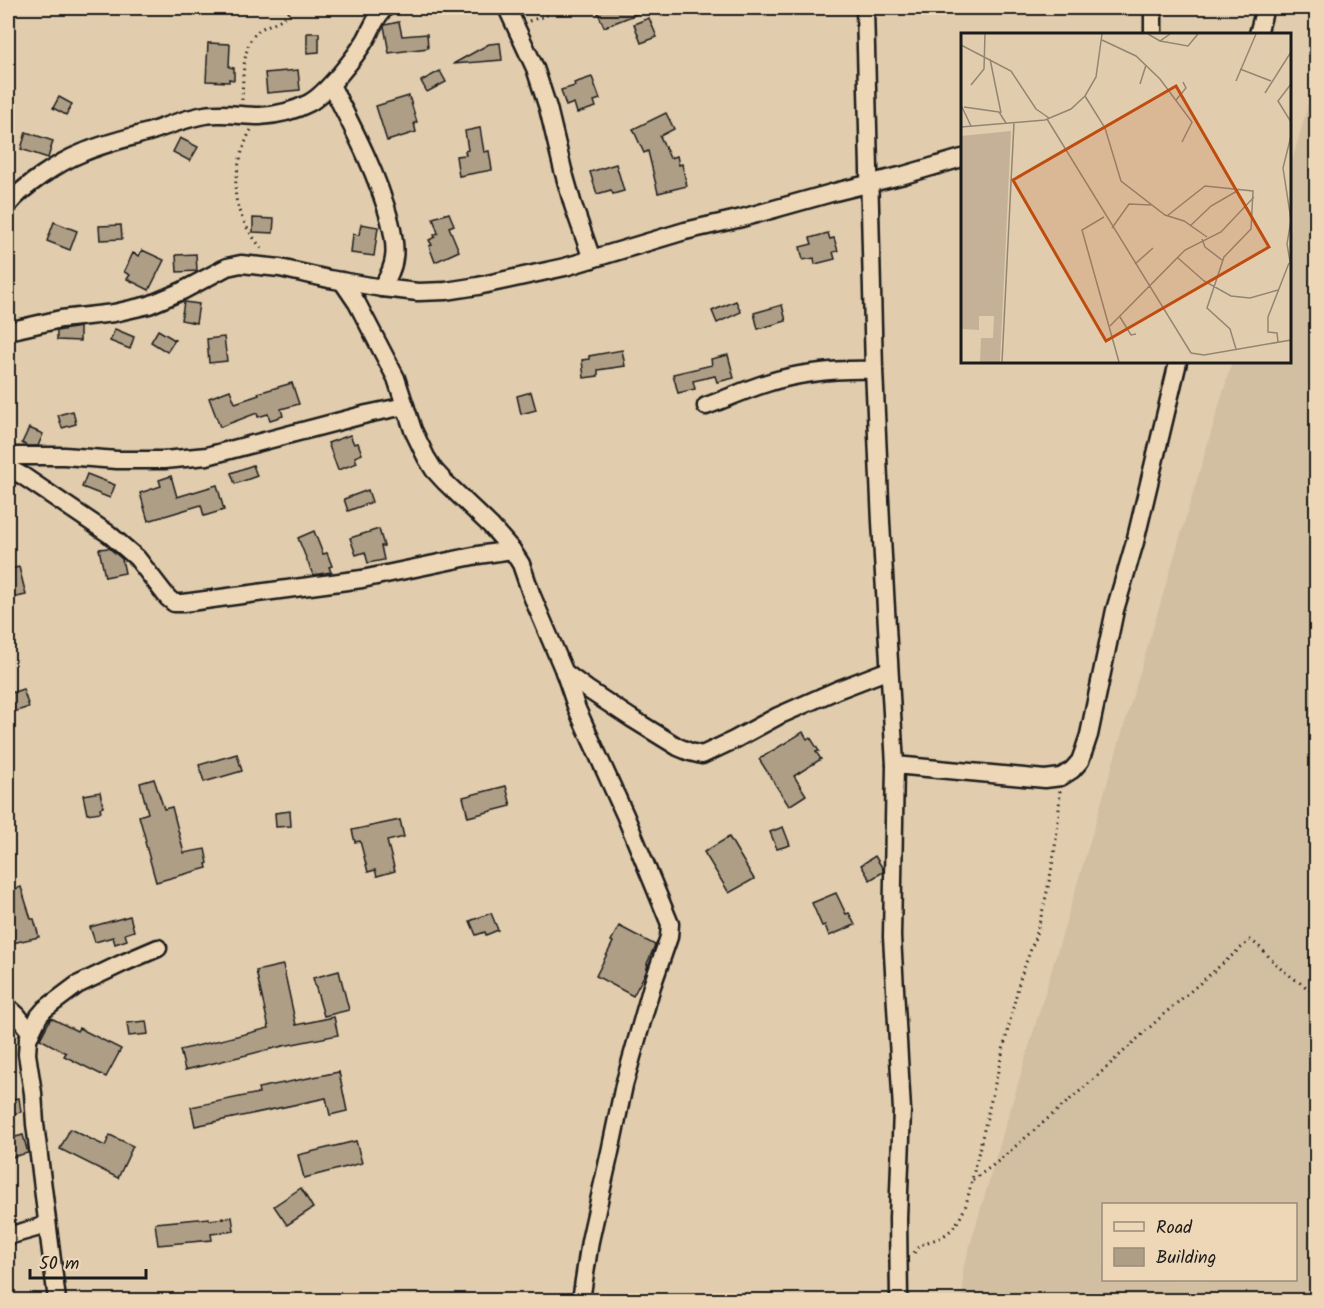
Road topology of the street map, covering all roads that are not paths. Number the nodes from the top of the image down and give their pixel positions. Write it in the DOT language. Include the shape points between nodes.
graph roads {
  1 [pos="385,8"];
  2 [pos="507,8"];
  3 [pos="865,8"];
  4 [pos="1153,8"];
  5 [pos="1265,8"];
  6 [pos="1153,33"];
  7 [pos="1258,33"];
  8 [pos="331,85"];
  9 [pos="961,159"];
  10 [pos="870,184"];
  11 [pos="8,205"];
  12 [pos="592,259"];
  13 [pos="342,281"];
  14 [pos="382,288"];
  15 [pos="8,331"];
  16 [pos="1178,363"];
  17 [pos="874,370"];
  18 [pos="405,406"];
  19 [pos="706,406"];
  20 [pos="8,456"];
  21 [pos="8,468"];
  22 [pos="512,550"];
  23 [pos="890,670"];
  24 [pos="564,671"];
  25 [pos="895,765"];
  26 [pos="158,948"];
  27 [pos="8,1007"];
  28 [pos="30,1033"];
  29 [pos="48,1225"];
  30 [pos="8,1236"];
  31 [pos="57,1300"];
  32 [pos="581,1300"];
  33 [pos="899,1300"];
  1 -- 8 [label="street"];
  2 -- 12 [label="street" via="535,68"];
  3 -- 10 [label="street"];
  4 -- 6 [label="street"];
  5 -- 7 [label="street"];
  8 -- 11 [label="street" via="317,98 295,109 260,116 205,115 82,153 43,174"];
  8 -- 14 [label="street" via="385,203 395,249"];
  9 -- 10 [label="street"];
  10 -- 12 [label="street"];
  10 -- 17 [label="street"];
  12 -- 14 [label="street" via="446,291"];
  13 -- 14 [label="street"];
  13 -- 15 [label="street" via="241,264 149,305"];
  13 -- 18 [label="street" via="396,378"];
  16 -- 25 [label="street" via="1080,761 1061,777 1045,779"];
  17 -- 19 [label="street" via="799,375"];
  17 -- 23 [label="street"];
  18 -- 20 [label="street" via="207,456 117,460"];
  18 -- 22 [label="street" via="434,470"];
  21 -- 22 [label="street" via="109,534 137,558 174,603 362,579"];
  22 -- 24 [label="street"];
  23 -- 24 [label="street" via="787,712 702,755 678,747"];
  23 -- 25 [label="street"];
  24 -- 32 [label="street" via="670,924 624,1085"];
  25 -- 33 [label="street" via="892,937 902,1110"];
  26 -- 28 [label="street" via="77,985 39,1016"];
  27 -- 28 [label="street"];
  28 -- 29 [label="street" via="27,1054"];
  29 -- 30 [label="street"];
  29 -- 31 [label="street"];
}
